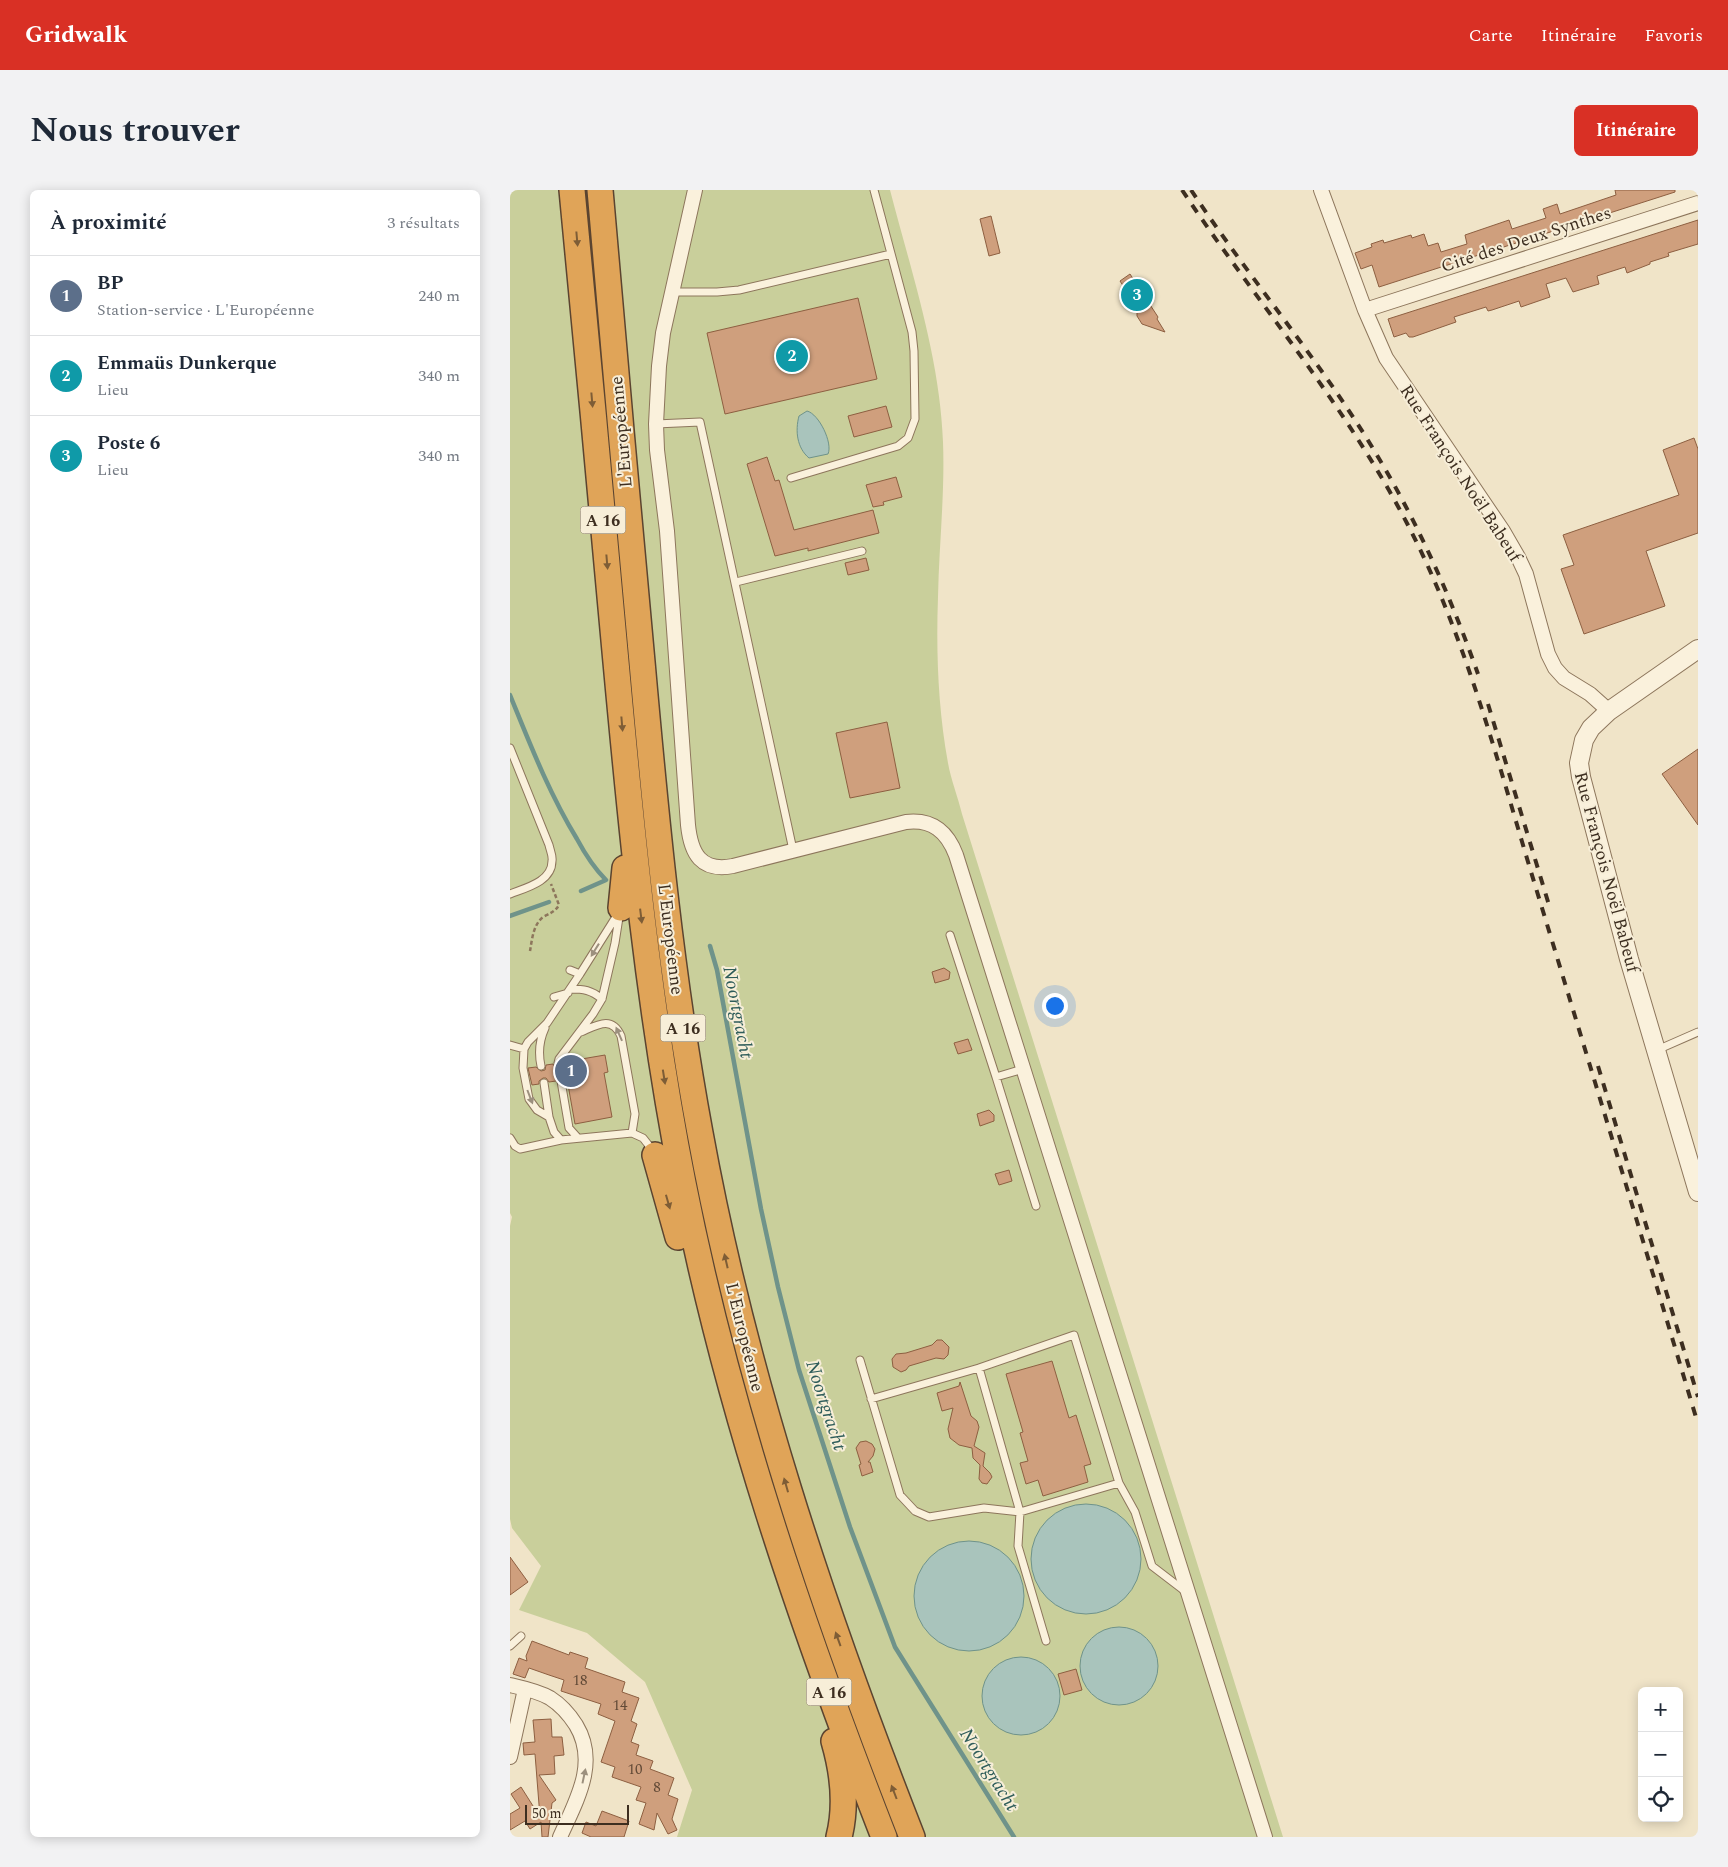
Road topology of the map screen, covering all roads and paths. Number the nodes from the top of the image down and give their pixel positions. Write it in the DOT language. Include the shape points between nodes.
graph roads {
  1 [pos="572,190"];
  2 [pos="600,190"];
  3 [pos="610,190"];
  4 [pos="695,190"];
  5 [pos="874,190"];
  6 [pos="1321,190"];
  7 [pos="1698,203"];
  8 [pos="891,254"];
  9 [pos="672,292"];
  10 [pos="1365,310"];
  11 [pos="656,424"];
  12 [pos="791,478"];
  13 [pos="631,542"];
  14 [pos="862,551"];
  15 [pos="736,582"];
  16 [pos="1698,650"];
  17 [pos="1609,711"];
  18 [pos="510,748"];
  19 [pos="634,850"];
  20 [pos="793,850"];
  21 [pos="548,875"];
  22 [pos="510,894"];
  23 [pos="621,908"];
  24 [pos="950,935"];
  25 [pos="530,952"];
  26 [pos="570,970"];
  27 [pos="580,974"];
  28 [pos="569,991"];
  29 [pos="554,997"];
  30 [pos="602,999"];
  31 [pos="547,1023"];
  32 [pos="1698,1032"];
  33 [pos="579,1033"];
  34 [pos="510,1045"];
  35 [pos="524,1049"];
  36 [pos="1656,1050"];
  37 [pos="558,1063"];
  38 [pos="541,1066"];
  39 [pos="1023,1068"];
  40 [pos="996,1077"];
  41 [pos="561,1080"];
  42 [pos="544,1083"];
  43 [pos="548,1117"];
  44 [pos="632,1133"];
  45 [pos="510,1138"];
  46 [pos="578,1138"];
  47 [pos="561,1140"];
  48 [pos="655,1155"];
  49 [pos="1698,1192"];
  50 [pos="1036,1206"];
  51 [pos="860,1360"];
  52 [pos="979,1368"];
  53 [pos="871,1399"];
  54 [pos="747,1440"];
  55 [pos="1119,1483"];
  56 [pos="1020,1512"];
  57 [pos="778,1547"];
  58 [pos="1189,1594"];
  59 [pos="521,1636"];
  60 [pos="1046,1641"];
  61 [pos="510,1646"];
  62 [pos="510,1685"];
  63 [pos="525,1689"];
  64 [pos="510,1758"];
  65 [pos="560,1837"];
  66 [pos="839,1837"];
  67 [pos="884,1837"];
  68 [pos="912,1837"];
  69 [pos="1265,1837"];
  1 -- 19 [label="highway, L'Européenne / A 16, one-way"];
  2 -- 13 [label="highway, L'Européenne / A 16"];
  3 -- 13 [label="highway" via="630,434"];
  4 -- 9 [label="street"];
  5 -- 8 [label="lane"];
  6 -- 10 [label="street, Rue François Noël Babeuf"];
  7 -- 10 [label="street, Cité des Deux Synthes"];
  8 -- 9 [label="lane" via="739,290"];
  8 -- 12 [label="lane" via="913,341 915,419 912,432 898,446"];
  9 -- 11 [label="street" via="659,360"];
  10 -- 17 [label="street, Rue François Noël Babeuf" via="1391,367 1518,557 1555,668"];
  11 -- 15 [label="lane" via="700,422"];
  11 -- 20 [label="street" via="690,840 699,859 720,868"];
  68 -- 13 [label="highway, L'Européenne / A 16, one-way" via="837,1639 788,1490 752,1366 715,1209 673,957"];
  14 -- 15 [label="lane"];
  15 -- 20 [label="lane"];
  16 -- 17 [label="street"];
  17 -- 36 [label="street, Rue François Noël Babeuf" via="1587,734 1580,755 1580,769 1615,910"];
  18 -- 21 [label="lane" via="549,845 553,862"];
  19 -- 23 [label="highway" via="624,871"];
  19 -- 54 [label="highway, L'Européenne / A 16, one-way" via="649,977 681,1175 710,1305"];
  20 -- 39 [label="street" via="906,822 929,823 940,829 956,855"];
  21 -- 22 [label="lane" via="534,885"];
  21 -- 25 [label="path" via="559,905 541,918 532,933"];
  23 -- 27 [label="lane, one-way"];
  23 -- 30 [label="lane"];
  24 -- 40 [label="lane"];
  26 -- 27 [label="lane"];
  27 -- 28 [label="lane"];
  28 -- 29 [label="lane"];
  28 -- 30 [label="lane" via="586,989"];
  28 -- 31 [label="lane"];
  30 -- 33 [label="lane"];
  31 -- 35 [label="lane"];
  31 -- 38 [label="lane" via="540,1040"];
  32 -- 36 [label="lane"];
  33 -- 37 [label="lane"];
  44 -- 33 [label="lane, one-way" via="635,1114 617,1027 610,1023 601,1024"];
  34 -- 35 [label="lane"];
  35 -- 43 [label="lane, one-way" via="523,1068 529,1098 537,1110"];
  36 -- 49 [label="street, Rue François Noël Babeuf"];
  39 -- 40 [label="lane"];
  39 -- 58 [label="street"];
  40 -- 50 [label="lane"];
  41 -- 46 [label="lane" via="569,1128"];
  42 -- 43 [label="lane"];
  43 -- 47 [label="lane"];
  44 -- 46 [label="lane"];
  44 -- 48 [label="lane" via="644,1138"];
  45 -- 47 [label="lane" via="520,1149"];
  46 -- 47 [label="lane"];
  48 -- 54 [label="highway, one-way" via="705,1333"];
  51 -- 53 [label="lane"];
  52 -- 53 [label="lane"];
  52 -- 55 [label="lane" via="1074,1335"];
  52 -- 56 [label="lane"];
  53 -- 56 [label="lane" via="900,1495 915,1511 929,1517 984,1508"];
  54 -- 57 [label="highway, L'Européenne / A 16"];
  55 -- 56 [label="lane"];
  55 -- 58 [label="lane" via="1135,1512 1152,1566"];
  56 -- 60 [label="lane" via="1018,1546"];
  57 -- 66 [label="highway" via="805,1660 838,1756 844,1803"];
  57 -- 67 [label="highway, L'Européenne / A 16"];
  58 -- 69 [label="street"];
  59 -- 61 [label="lane"];
  62 -- 63 [label="street"];
  63 -- 64 [label="street"];
  65 -- 63 [label="street, one-way" via="584,1781 584,1744 578,1729 562,1707 549,1697"];
}
